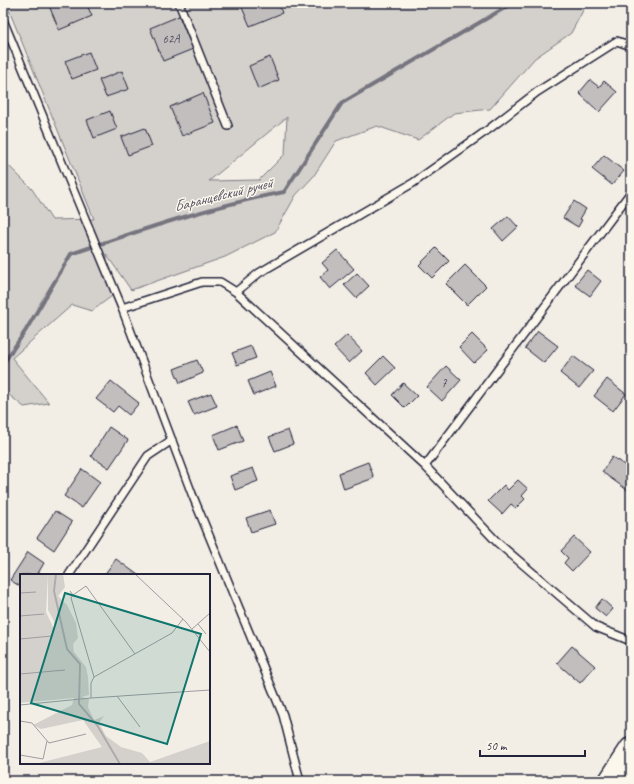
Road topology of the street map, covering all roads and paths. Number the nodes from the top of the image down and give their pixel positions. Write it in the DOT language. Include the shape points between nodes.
graph roads {
  1 [pos="179,3"];
  2 [pos="3,20"];
  3 [pos="631,46"];
  4 [pos="228,126"];
  5 [pos="631,192"];
  6 [pos="236,292"];
  7 [pos="122,308"];
  8 [pos="172,440"];
  9 [pos="425,466"];
  10 [pos="70,574"];
  11 [pos="631,641"];
  12 [pos="631,749"];
  13 [pos="300,781"];
  14 [pos="610,781"];
  1 -- 4 [label="lane"];
  2 -- 7 [label="lane"];
  3 -- 6 [label="lane" via="617,41 537,92 413,183 259,273"];
  5 -- 9 [label="lane"];
  6 -- 7 [label="lane" via="220,282 202,282"];
  6 -- 9 [label="lane"];
  7 -- 8 [label="lane"];
  8 -- 10 [label="lane" via="148,456"];
  8 -- 13 [label="lane" via="282,715"];
  9 -- 11 [label="lane" via="498,542 596,627"];
  12 -- 14 [label="main road"];
}
